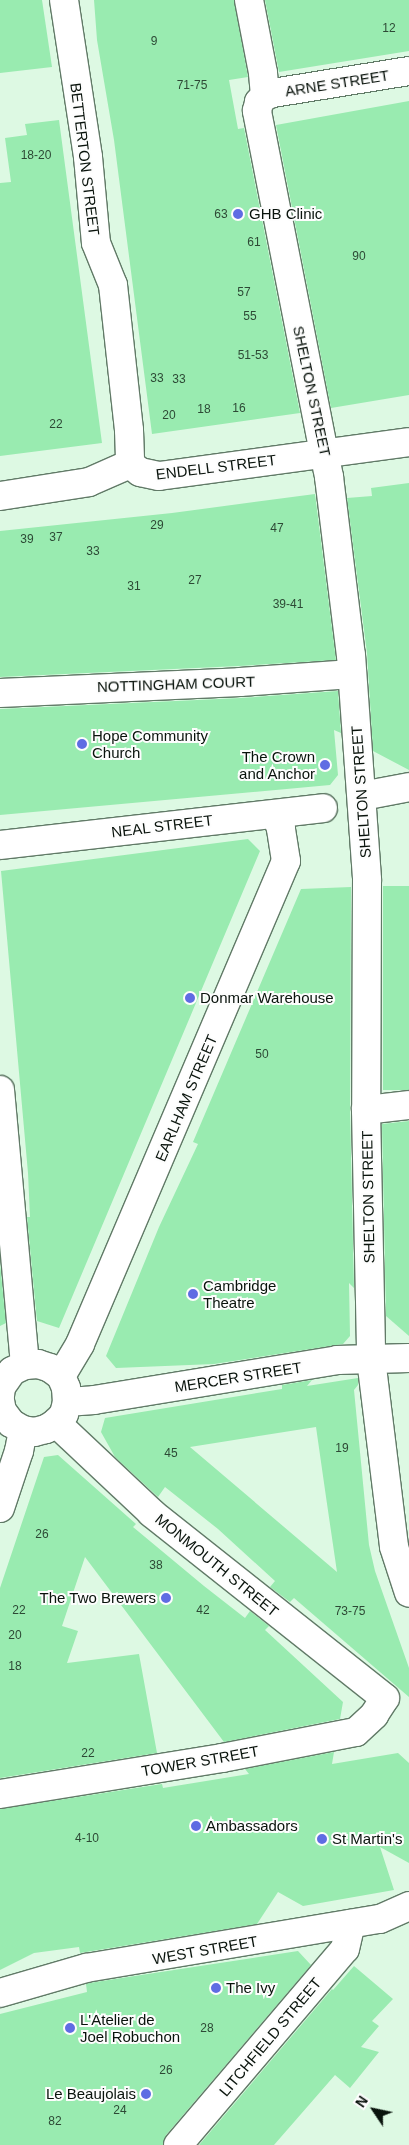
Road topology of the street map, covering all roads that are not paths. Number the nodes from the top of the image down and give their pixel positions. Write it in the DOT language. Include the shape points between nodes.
graph roads {
  1 [pos="64,0"];
  2 [pos="249,0"];
  3 [pos="409,71"];
  4 [pos="265,96"];
  5 [pos="409,442"];
  6 [pos="324,453"];
  7 [pos="130,464"];
  8 [pos="0,496"];
  9 [pos="352,674"];
  10 [pos="0,693"];
  11 [pos="404,788"];
  12 [pos="362,796"];
  13 [pos="324,808"];
  14 [pos="275,814"];
  15 [pos="0,845"];
  16 [pos="0,1090"];
  17 [pos="409,1105"];
  18 [pos="366,1110"];
  19 [pos="409,1358"];
  20 [pos="371,1359"];
  21 [pos="5,1390"];
  22 [pos="61,1400"];
  23 [pos="23,1430"];
  24 [pos="0,1508"];
  25 [pos="409,1593"];
  26 [pos="385,1698"];
  27 [pos="0,1794"];
  28 [pos="409,1906"];
  29 [pos="351,1924"];
  30 [pos="0,1993"];
  31 [pos="178,2145"];
  1 -- 7 [label="street, BETTERTON STREET" via="88,157 96,244 113,285"];
  2 -- 4 [label="street, SHELTON STREET"];
  3 -- 4 [label="street, ARNE STREET"];
  4 -- 6 [label="street, SHELTON STREET" via="259,102 257,112"];
  5 -- 6 [label="street, ENDELL STREET"];
  6 -- 7 [label="street, ENDELL STREET" via="159,476 140,472"];
  6 -- 9 [label="street, SHELTON STREET"];
  7 -- 8 [label="street" via="89,482"];
  9 -- 10 [label="street, NOTTINGHAM COURT"];
  9 -- 12 [label="street, SHELTON STREET"];
  11 -- 12 [label="street"];
  12 -- 18 [label="street, SHELTON STREET" via="367,886"];
  13 -- 14 [label="street, NEAL STREET"];
  14 -- 15 [label="street, NEAL STREET"];
  14 -- 22 [label="street, EARLHAM STREET" via="281,828 286,861 80,1344"];
  16 -- 21 [label="street"];
  17 -- 18 [label="street"];
  18 -- 20 [label="street, SHELTON STREET"];
  19 -- 20 [label="street, MERCER STREET"];
  20 -- 22 [label="street, MERCER STREET" via="337,1360 94,1400"];
  20 -- 25 [label="street, SHELTON STREET" via="394,1547"];
  21 -- 22 [label="street" via="38,1364 50,1368"];
  21 -- 23 [label="street" via="11,1423"];
  22 -- 23 [label="street" via="46,1429"];
  22 -- 26 [label="street, MONMOUTH STREET" via="158,1517"];
  23 -- 24 [label="street"];
  26 -- 27 [label="street, TOWER STREET" via="374,1715 356,1732 222,1758"];
  28 -- 29 [label="street, WEST STREET" via="380,1919"];
  29 -- 30 [label="street, WEST STREET" via="86,1968"];
  29 -- 31 [label="street, LITCHFIELD STREET" via="345,1949"];
}
